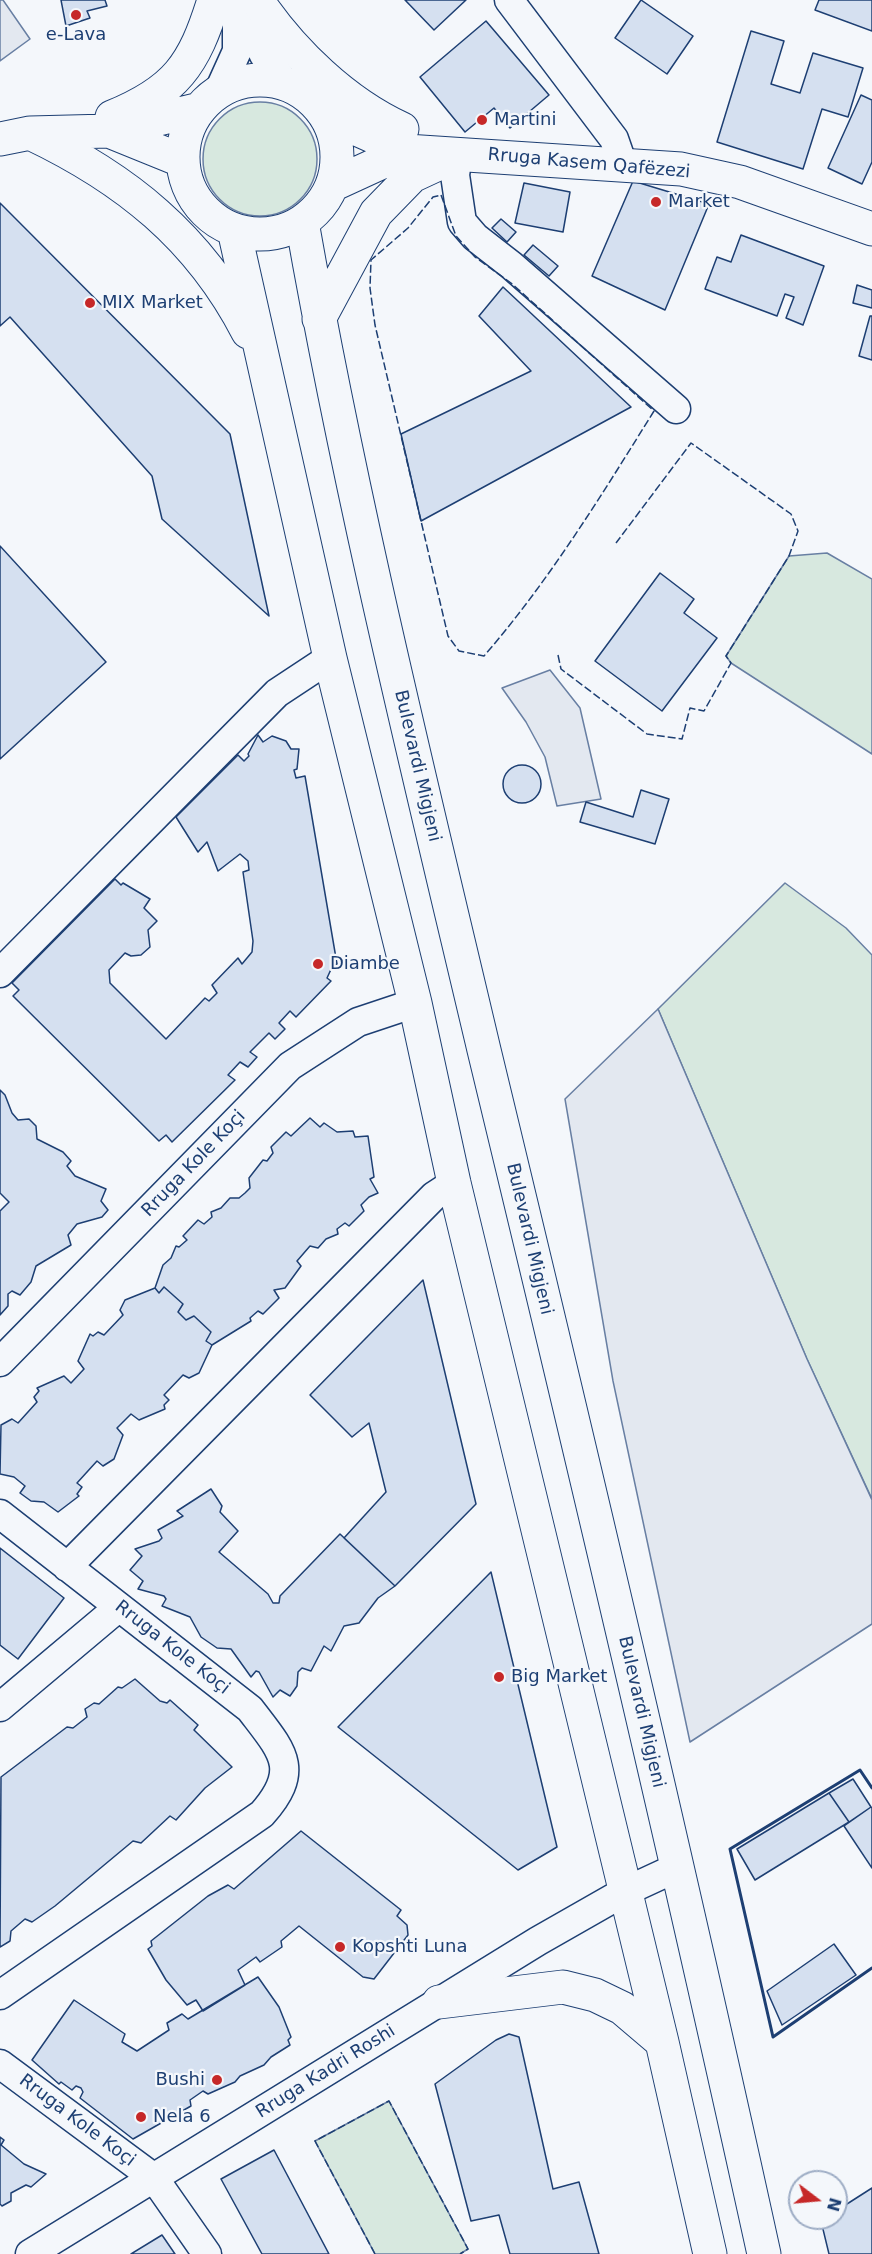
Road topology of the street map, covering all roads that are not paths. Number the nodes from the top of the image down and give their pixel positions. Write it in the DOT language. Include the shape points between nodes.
graph roads {
  1 [pos="214,0"];
  2 [pos="238,0"];
  3 [pos="257,0"];
  4 [pos="509,0"];
  5 [pos="287,85"];
  6 [pos="209,101"];
  7 [pos="325,115"];
  8 [pos="94,131"];
  9 [pos="15,136"];
  10 [pos="406,151"];
  11 [pos="458,154"];
  12 [pos="183,161"];
  13 [pos="624,165"];
  14 [pos="332,185"];
  15 [pos="302,222"];
  16 [pos="872,228"];
  17 [pos="234,230"];
  18 [pos="319,319"];
  19 [pos="267,375"];
  20 [pos="676,409"];
  21 [pos="330,657"];
  22 [pos="0,973"];
  23 [pos="415,1003"];
  24 [pos="454,1183"];
  25 [pos="0,1362"];
  26 [pos="0,1514"];
  27 [pos="67,1566"];
  28 [pos="119,1607"];
  29 [pos="0,1707"];
  30 [pos="678,1867"];
  31 [pos="624,1892"];
  32 [pos="0,1995"];
  33 [pos="439,2002"];
  34 [pos="662,2042"];
  35 [pos="0,2064"];
  36 [pos="154,2178"];
  37 [pos="30,2254"];
  38 [pos="207,2254"];
  39 [pos="710,2254"];
  40 [pos="764,2254"];
  1 -- 8 [label="main road" via="201,40 175,80 141,105"];
  2 -- 5 [label="street" via="264,55"];
  2 -- 6 [label="street" via="237,51"];
  3 -- 11 [label="main road" via="275,27 314,66 375,116"];
  4 -- 13 [label="street" via="614,139"];
  5 -- 6 [label="main road" via="263,80 240,83"];
  5 -- 7 [label="main road" via="308,97"];
  6 -- 8 [label="main road"];
  6 -- 12 [label="main road" via="187,134"];
  7 -- 10 [label="main road, Rruga Kasem Qafëzezi"];
  7 -- 14 [label="main road" via="334,137 337,161"];
  8 -- 9 [label="main road"];
  8 -- 12 [label="main road"];
  9 -- 19 [label="main road" via="75,155 156,212 191,247 221,287 247,329"];
  10 -- 11 [label="main road, Rruga Kasem Qafëzezi"];
  10 -- 14 [label="main road, Rruga Kasem Qafëzezi"];
  11 -- 13 [label="main road, Rruga Kasem Qafëzezi"];
  11 -- 18 [label="main road" via="412,176 376,213"];
  11 -- 20 [label="street" via="455,175 462,222"];
  12 -- 17 [label="main road" via="187,184 198,204 214,220"];
  13 -- 16 [label="main road, Rruga Kasem Qafëzezi" via="681,169 740,182"];
  14 -- 15 [label="main road" via="320,206"];
  15 -- 17 [label="main road" via="280,232 256,235"];
  15 -- 18 [label="main road, Bulevardi Migjeni"];
  17 -- 19 [label="main road"];
  18 -- 30 [label="main road, Bulevardi Migjeni" via="397,684"];
  19 -- 21 [label="main road"];
  21 -- 22 [label="street" via="277,693"];
  21 -- 23 [label="main road"];
  23 -- 24 [label="main road"];
  23 -- 25 [label="street, Rruga Kole Koçi" via="358,1022 290,1066"];
  24 -- 27 [label="street" via="434,1196"];
  24 -- 31 [label="main road"];
  26 -- 27 [label="street, Rruga Kole Koçi"];
  27 -- 28 [label="street, Rruga Kole Koçi"];
  28 -- 29 [label="street"];
  28 -- 32 [label="street, Rruga Kole Koçi" via="250,1709 279,1750 284,1782 279,1796 262,1814"];
  30 -- 31 [label="street, Rruga Kadri Roshi"];
  30 -- 40 [label="main road, Bulevardi Migjeni"];
  31 -- 33 [label="street, Rruga Kadri Roshi"];
  31 -- 34 [label="main road"];
  33 -- 34 [label="main road" via="564,1988 595,1995 622,2008"];
  33 -- 36 [label="street, Rruga Kadri Roshi"];
  34 -- 39 [label="main road"];
  35 -- 36 [label="street, Rruga Kole Koçi"];
  36 -- 37 [label="street, Rruga Kadri Roshi"];
  36 -- 38 [label="street, Rruga Kole Koçi"];
}
